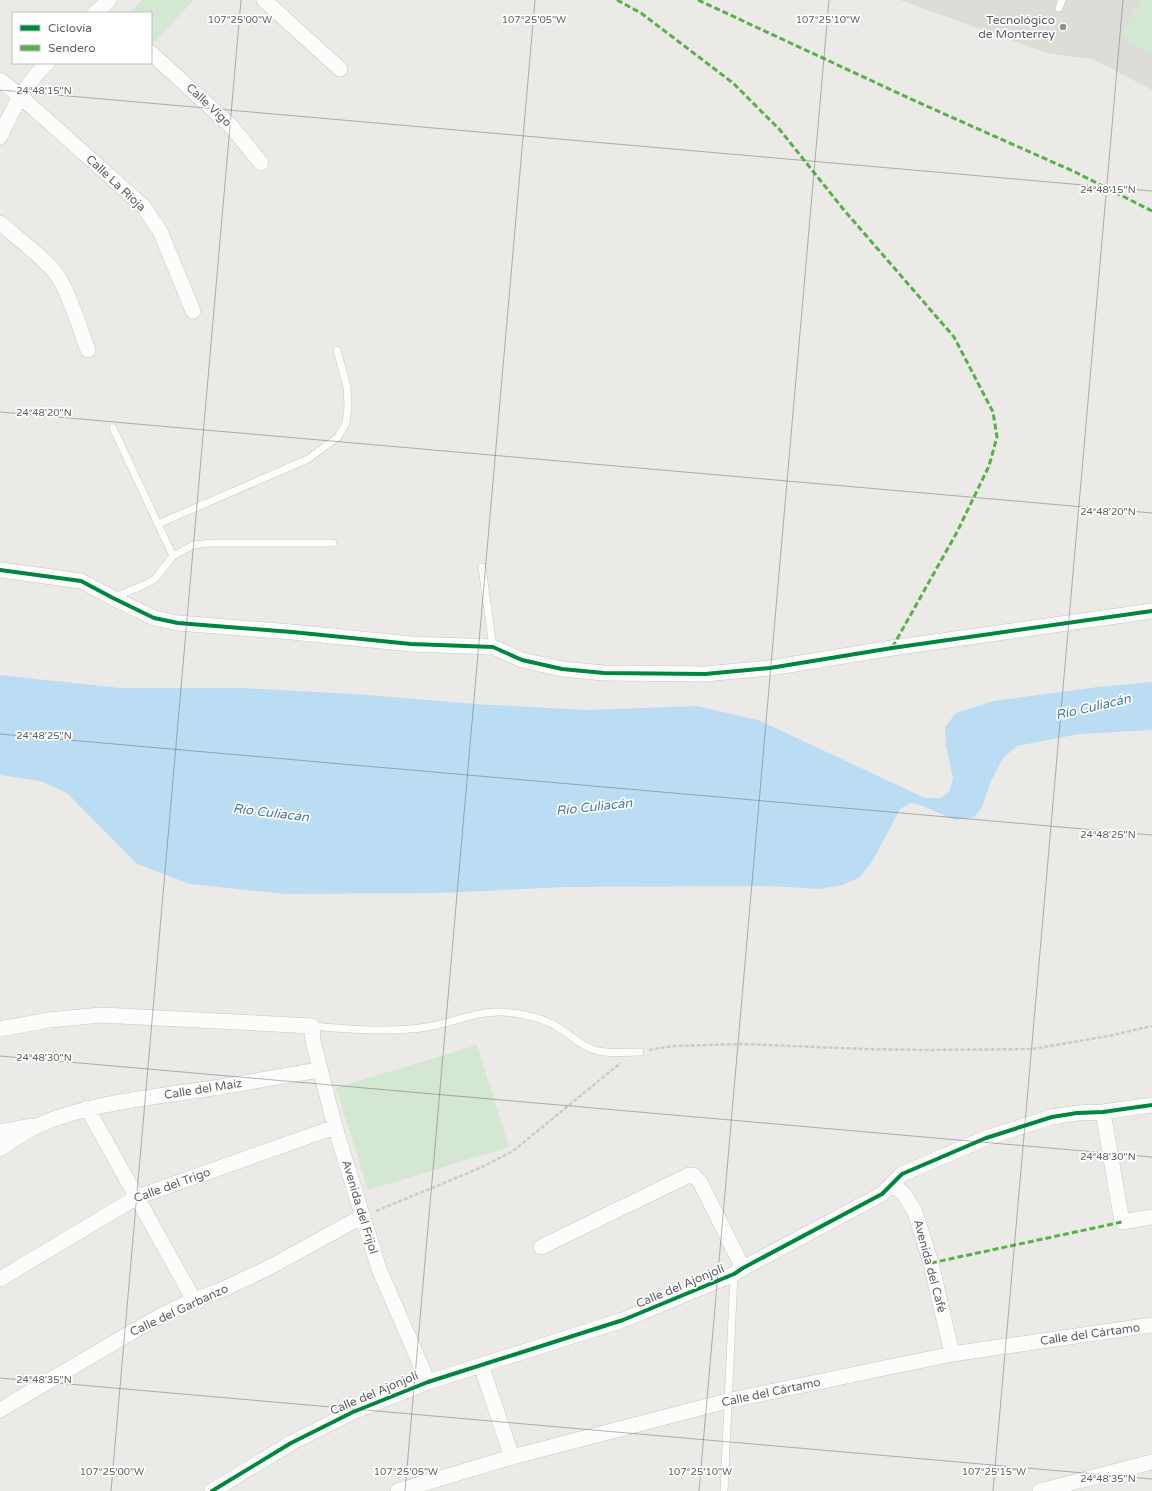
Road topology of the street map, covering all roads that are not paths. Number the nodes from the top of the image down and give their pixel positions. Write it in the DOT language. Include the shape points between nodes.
graph roads {
  1 [pos="264,0"];
  2 [pos="1062,0"];
  3 [pos="1059,8"];
  4 [pos="152,53"];
  5 [pos="46,64"];
  6 [pos="340,70"];
  7 [pos="0,80"];
  8 [pos="21,97"];
  9 [pos="1,132"];
  10 [pos="261,163"];
  11 [pos="0,223"];
  12 [pos="192,310"];
  13 [pos="88,350"];
  14 [pos="337,350"];
  15 [pos="113,428"];
  16 [pos="158,524"];
  17 [pos="334,543"];
  18 [pos="173,556"];
  19 [pos="482,567"];
  20 [pos="0,570"];
  21 [pos="112,598"];
  22 [pos="1152,611"];
  23 [pos="494,647"];
  24 [pos="312,1026"];
  25 [pos="0,1029"];
  26 [pos="640,1052"];
  27 [pos="319,1070"];
  28 [pos="1152,1105"];
  29 [pos="87,1108"];
  30 [pos="1103,1112"];
  31 [pos="37,1125"];
  32 [pos="335,1127"];
  33 [pos="0,1132"];
  34 [pos="0,1149"];
  35 [pos="893,1184"];
  36 [pos="137,1197"];
  37 [pos="363,1216"];
  38 [pos="1152,1217"];
  39 [pos="541,1247"];
  40 [pos="739,1271"];
  41 [pos="0,1279"];
  42 [pos="194,1300"];
  43 [pos="1152,1325"];
  44 [pos="952,1354"];
  45 [pos="481,1365"];
  46 [pos="428,1382"];
  47 [pos="727,1401"];
  48 [pos="0,1410"];
  49 [pos="512,1457"];
  50 [pos="1152,1462"];
  51 [pos="212,1491"];
  52 [pos="398,1491"];
  53 [pos="724,1491"];
  54 [pos="1040,1491"];
  1 -- 6 [label="street"];
  2 -- 3 [label="lane"];
  4 -- 10 [label="street, Calle Vigo" via="231,126"];
  5 -- 8 [label="street"];
  7 -- 8 [label="street, Calle La Rioja"];
  8 -- 9 [label="street"];
  8 -- 12 [label="street, Calle La Rioja" via="143,206 160,231"];
  11 -- 13 [label="street" via="58,277"];
  14 -- 16 [label="lane" via="347,387 348,406 346,423 338,437 308,459"];
  15 -- 16 [label="lane"];
  16 -- 18 [label="lane"];
  17 -- 18 [label="lane" via="211,543 193,545"];
  18 -- 21 [label="lane" via="155,579"];
  19 -- 23 [label="lane"];
  20 -- 21 [label="street" via="81,581"];
  21 -- 23 [label="street" via="154,618 178,623 411,644"];
  22 -- 23 [label="street" via="770,668 704,674 604,674 562,669 522,660"];
  24 -- 25 [label="street" via="101,1015 49,1020"];
  24 -- 26 [label="lane" via="402,1030 446,1024 468,1015 499,1012 522,1014 542,1020 597,1051"];
  24 -- 27 [label="street, Avenida del Frijol" via="312,1041"];
  27 -- 29 [label="street, Calle del Maíz"];
  27 -- 32 [label="street, Avenida del Frijol"];
  28 -- 30 [label="street, Calle del Ajonjolí"];
  29 -- 31 [label="street, Calle del Maíz"];
  29 -- 36 [label="street"];
  30 -- 35 [label="street, Calle del Ajonjolí" via="1052,1117 986,1138 902,1174"];
  30 -- 38 [label="street" via="1122,1222"];
  31 -- 33 [label="street"];
  31 -- 34 [label="street"];
  32 -- 36 [label="street, Calle del Trigo"];
  32 -- 37 [label="street, Avenida del Frijol"];
  35 -- 40 [label="street, Calle del Ajonjolí" via="882,1194"];
  35 -- 44 [label="street, Avenida del Café" via="904,1194 915,1212 931,1263"];
  36 -- 41 [label="street, Calle del Trigo"];
  36 -- 42 [label="street"];
  37 -- 42 [label="street, Calle del Garbanzo" via="268,1268"];
  37 -- 46 [label="street, Avenida del Frijol" via="379,1269"];
  39 -- 40 [label="street" via="693,1175 700,1182"];
  40 -- 45 [label="street, Calle del Ajonjolí" via="623,1320"];
  40 -- 47 [label="lane"];
  42 -- 48 [label="street, Calle del Garbanzo" via="125,1336"];
  43 -- 44 [label="street, Calle del Cártamo"];
  44 -- 47 [label="street, Calle del Cártamo"];
  45 -- 46 [label="street, Calle del Ajonjolí"];
  45 -- 49 [label="street"];
  46 -- 51 [label="street, Calle del Ajonjolí" via="318,1429"];
  47 -- 49 [label="street, Calle del Cártamo"];
  47 -- 53 [label="lane"];
  49 -- 52 [label="street, Calle del Cártamo"];
  50 -- 54 [label="street"];
}
